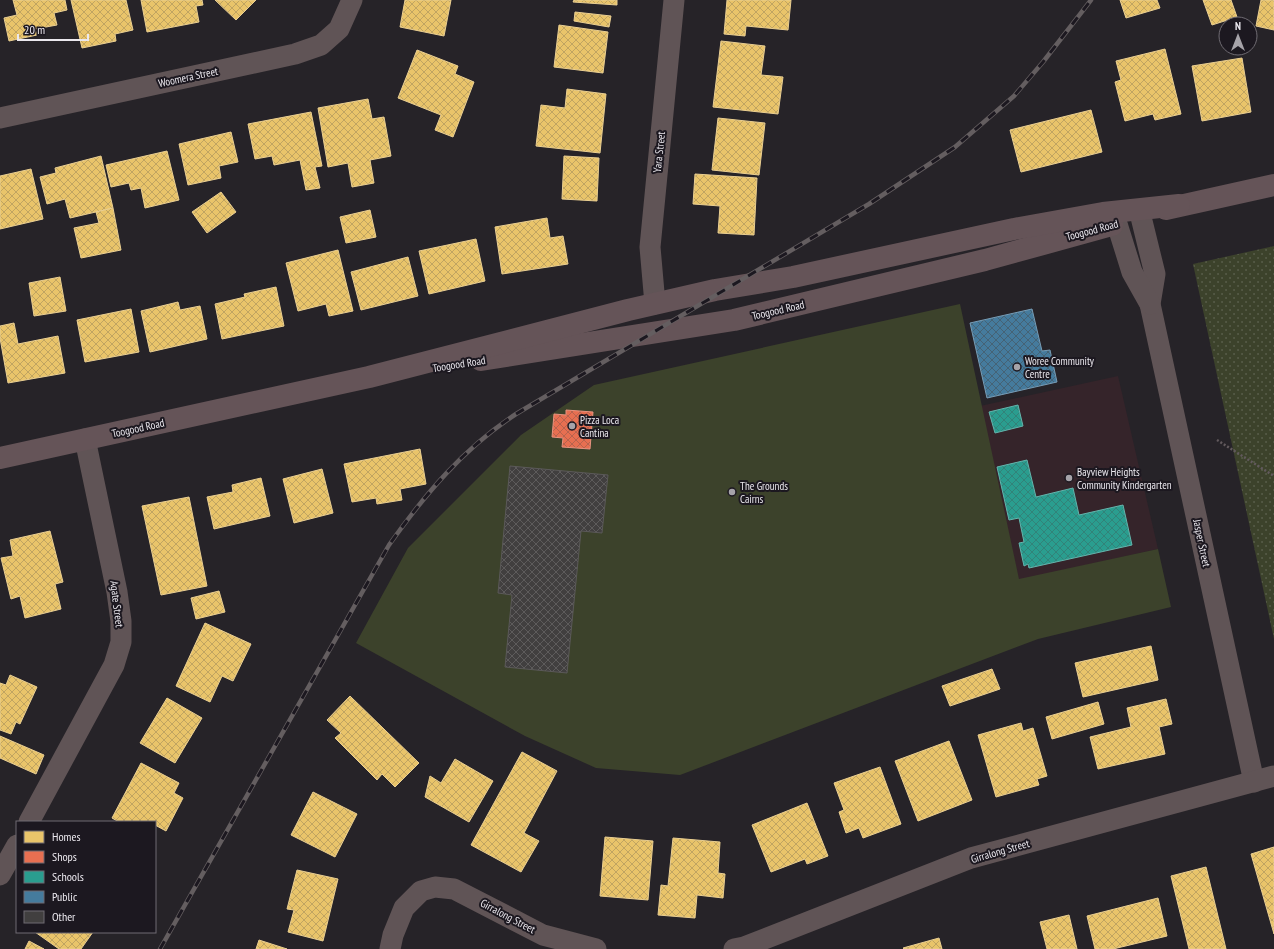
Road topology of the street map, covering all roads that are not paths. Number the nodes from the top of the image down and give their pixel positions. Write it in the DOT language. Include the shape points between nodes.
graph roads {
  1 [pos="352,0"];
  2 [pos="674,0"];
  3 [pos="0,118"];
  4 [pos="1274,186"];
  5 [pos="1128,217"];
  6 [pos="655,304"];
  7 [pos="660,332"];
  8 [pos="369,377"];
  9 [pos="85,439"];
  10 [pos="0,458"];
  11 [pos="1264,779"];
  12 [pos="30,821"];
  13 [pos="10,845"];
  14 [pos="0,875"];
  15 [pos="741,948"];
  16 [pos="390,949"];
  17 [pos="596,949"];
  1 -- 3 [label="street, Woomera Street" via="339,29 321,45 295,54"];
  2 -- 6 [label="street, Yara Street" via="650,247"];
  4 -- 5 [label="street, Toogood Road"];
  5 -- 6 [label="street, Toogood Road" via="1014,229"];
  5 -- 7 [label="street, Toogood Road" via="985,260 734,320"];
  5 -- 11 [label="street, Jasper Street" via="1155,274 1150,304"];
  6 -- 7 [label="street"];
  6 -- 8 [label="street, Toogood Road"];
  7 -- 8 [label="street, Toogood Road"];
  8 -- 9 [label="street, Toogood Road"];
  9 -- 10 [label="street, Toogood Road"];
  9 -- 12 [label="street, Agate Street" via="117,592 121,642 114,665"];
  11 -- 15 [label="street, Girralong Street" via="971,858"];
  13 -- 14 [label="street"];
  16 -- 17 [label="street, Girralong Street" via="404,908 421,891 435,888 454,889 543,935"];
}
